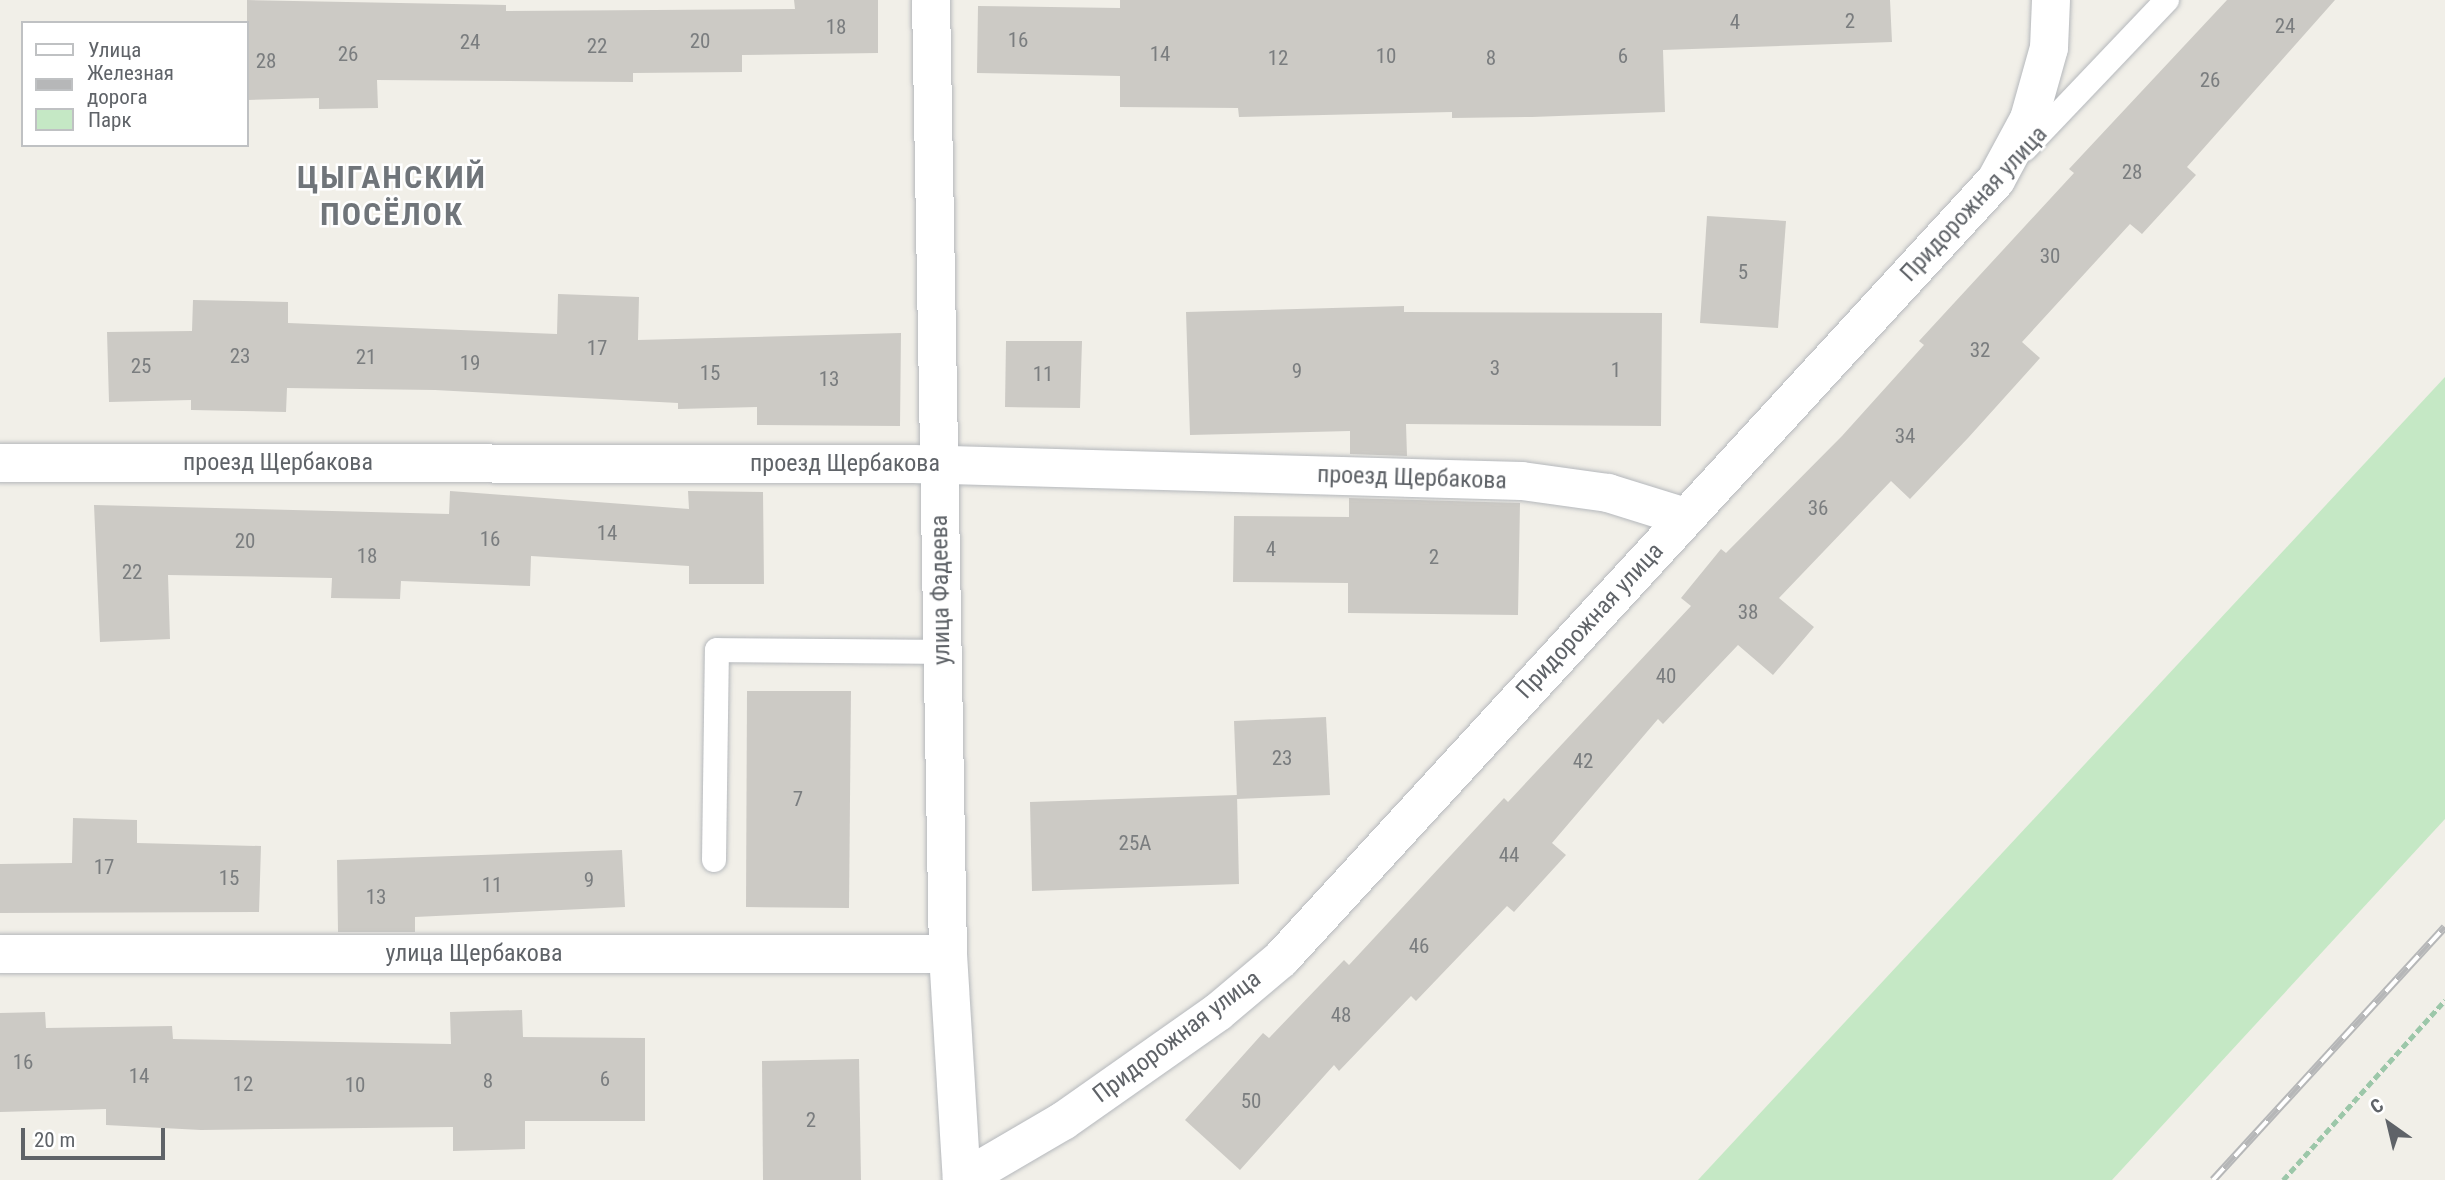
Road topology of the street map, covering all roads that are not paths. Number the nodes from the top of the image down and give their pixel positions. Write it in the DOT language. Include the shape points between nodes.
graph roads {
  1 [pos="931,0"];
  2 [pos="2051,0"];
  3 [pos="2167,0"];
  4 [pos="1996,180"];
  5 [pos="0,463"];
  6 [pos="939,465"];
  7 [pos="1685,517"];
  8 [pos="942,652"];
  9 [pos="714,860"];
  10 [pos="0,954"];
  11 [pos="948,954"];
  12 [pos="962,1180"];
  1 -- 6 [label="street, улица Фадеева"];
  2 -- 4 [label="street" via="2049,48 2029,119"];
  3 -- 4 [label="lane, Придорожная улица"];
  4 -- 7 [label="street, Придорожная улица"];
  5 -- 6 [label="street, проезд Щербакова"];
  6 -- 7 [label="street, проезд Щербакова" via="1522,481 1608,493"];
  6 -- 8 [label="street, улица Фадеева"];
  7 -- 12 [label="street, Придорожная улица" via="1280,959 1218,1012 1063,1121"];
  8 -- 9 [label="lane" via="718,650"];
  8 -- 11 [label="street, улица Фадеева"];
  10 -- 11 [label="street, улица Щербакова"];
  11 -- 12 [label="street, улица Фадеева"];
}
